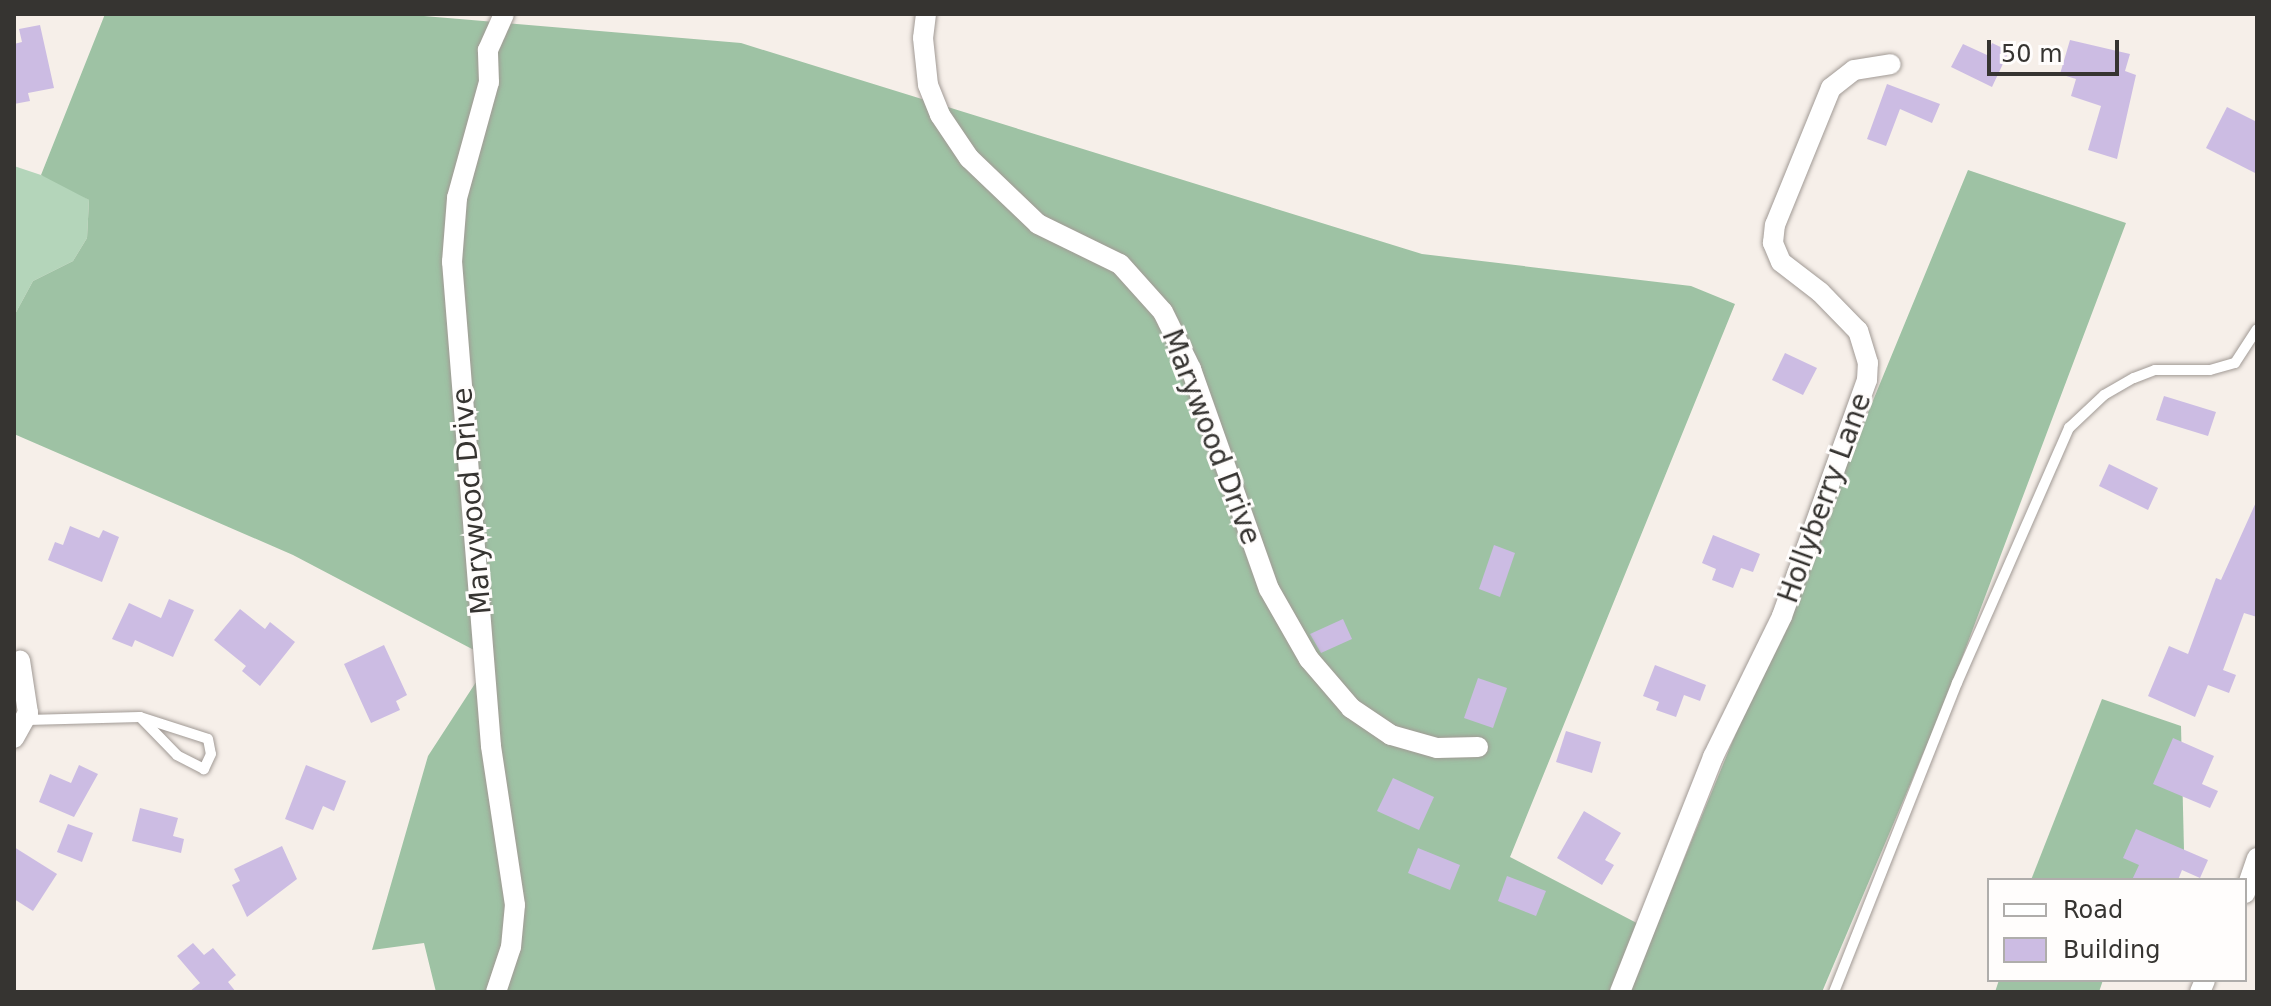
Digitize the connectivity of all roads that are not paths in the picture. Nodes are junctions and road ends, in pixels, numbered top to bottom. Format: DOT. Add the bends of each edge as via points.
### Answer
graph roads {
  1 [pos="504,14"];
  2 [pos="926,14"];
  3 [pos="1891,64"];
  4 [pos="2257,329"];
  5 [pos="20,661"];
  6 [pos="140,717"];
  7 [pos="27,720"];
  8 [pos="14,738"];
  9 [pos="1478,747"];
  10 [pos="2257,858"];
  11 [pos="2247,887"];
  12 [pos="496,992"];
  13 [pos="1620,992"];
  14 [pos="1834,992"];
  1 -- 12 [label="street, Marywood Drive" via="488,50 489,82 457,198 452,251 491,746 515,905 511,947"];
  2 -- 9 [label="street, Marywood Drive" via="928,85 969,158 1038,224 1120,264 1143,287 1179,340 1269,589 1309,659 1351,708 1391,735 1437,748"];
  3 -- 13 [label="street, Hollyberry Lane" via="1854,70 1831,88 1775,225 1773,243 1781,262 1858,331 1868,363 1867,380 1782,616 1713,757"];
  4 -- 14 [label="lane" via="2235,363 2210,370 2155,370 2134,378 2104,395 2069,428 1969,654"];
  5 -- 7 [label="street"];
  6 -- 6 [label="lane" via="208,739 211,754 204,769 177,755"];
  6 -- 7 [label="lane"];
  7 -- 8 [label="street"];
  10 -- 11 [label="street"];
}
